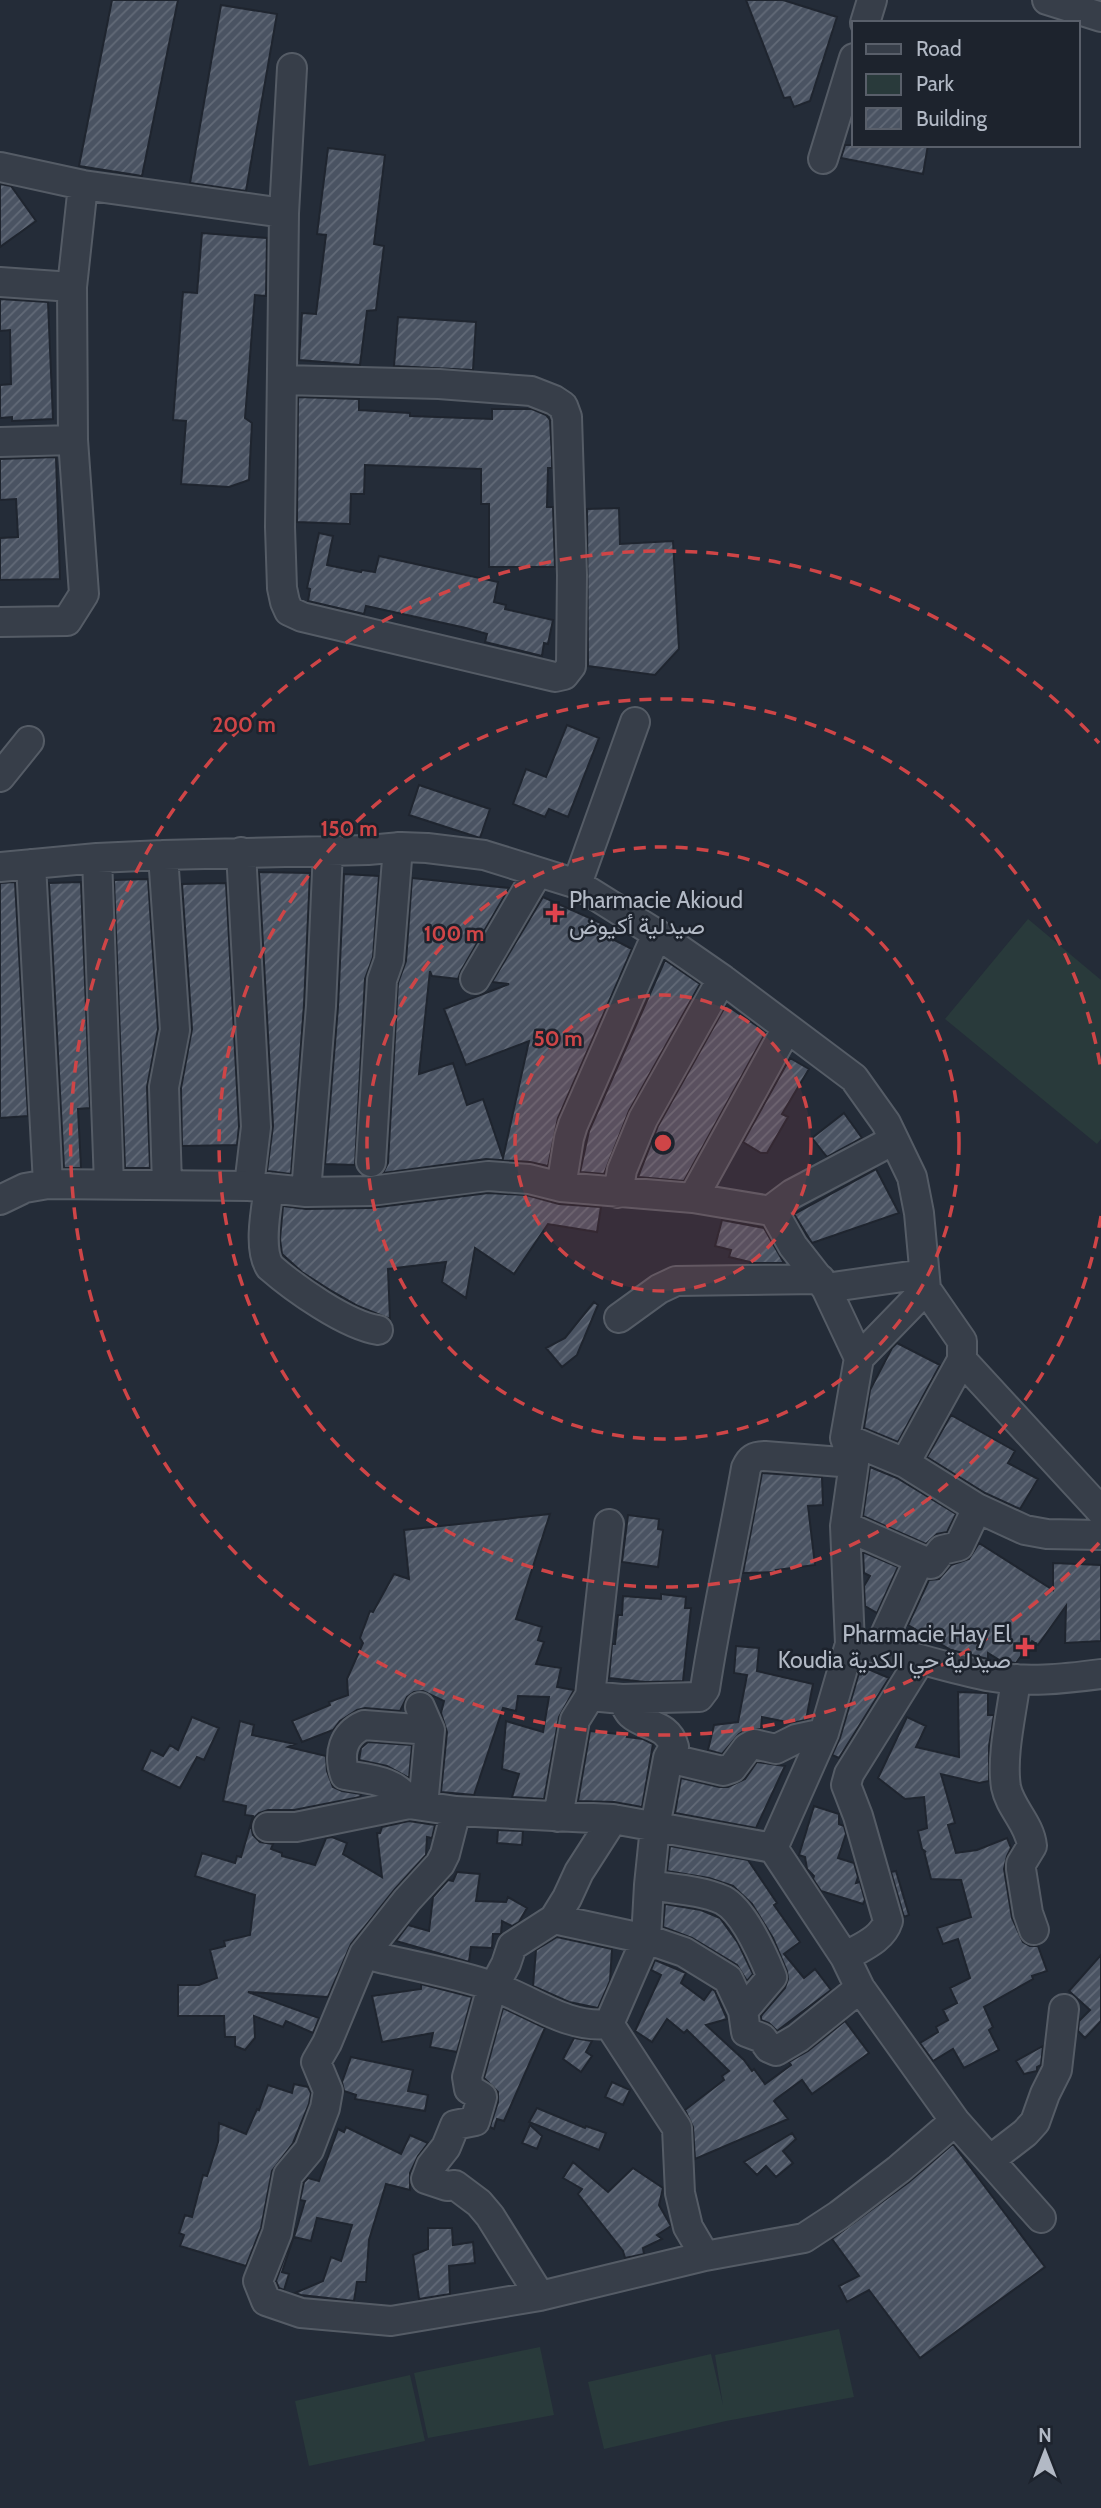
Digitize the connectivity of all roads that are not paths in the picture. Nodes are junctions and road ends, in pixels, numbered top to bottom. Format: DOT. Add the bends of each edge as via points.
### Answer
graph roads {
  1 [pos="872,0"];
  2 [pos="1047,0"];
  3 [pos="1101,17"];
  4 [pos="866,21"];
  5 [pos="852,65"];
  6 [pos="292,68"];
  7 [pos="823,159"];
  8 [pos="0,167"];
  9 [pos="83,185"];
  10 [pos="284,213"];
  11 [pos="0,282"];
  12 [pos="72,287"];
  13 [pos="283,380"];
  14 [pos="72,440"];
  15 [pos="0,442"];
  16 [pos="0,622"];
  17 [pos="635,722"];
  18 [pos="29,741"];
  19 [pos="0,777"];
  20 [pos="398,847"];
  21 [pos="328,850"];
  22 [pos="242,852"];
  23 [pos="163,855"];
  24 [pos="97,858"];
  25 [pos="31,864"];
  26 [pos="0,867"];
  27 [pos="538,872"];
  28 [pos="577,884"];
  29 [pos="657,934"];
  30 [pos="475,979"];
  31 [pos="722,979"];
  32 [pos="787,1028"];
  33 [pos="894,1140"];
  34 [pos="371,1162"];
  35 [pos="48,1184"];
  36 [pos="109,1184"];
  37 [pos="167,1185"];
  38 [pos="259,1187"];
  39 [pos="561,1187"];
  40 [pos="306,1192"];
  41 [pos="618,1193"];
  42 [pos="693,1198"];
  43 [pos="0,1200"];
  44 [pos="772,1209"];
  45 [pos="925,1282"];
  46 [pos="823,1283"];
  47 [pos="619,1318"];
  48 [pos="378,1329"];
  49 [pos="859,1358"];
  50 [pos="962,1360"];
  51 [pos="850,1451"];
  52 [pos="905,1463"];
  53 [pos="977,1508"];
  54 [pos="1101,1511"];
  55 [pos="610,1524"];
  56 [pos="845,1526"];
  57 [pos="1101,1535"];
  58 [pos="919,1561"];
  59 [pos="850,1644"];
  60 [pos="879,1648"];
  61 [pos="920,1660"];
  62 [pos="1101,1674"];
  63 [pos="1016,1679"];
  64 [pos="590,1696"];
  65 [pos="622,1699"];
  66 [pos="824,1734"];
  67 [pos="668,1758"];
  68 [pos="416,1805"];
  69 [pos="456,1811"];
  70 [pos="558,1817"];
  71 [pos="613,1819"];
  72 [pos="268,1827"];
  73 [pos="655,1827"];
  74 [pos="773,1848"];
  75 [pos="649,1885"];
  76 [pos="554,1919"];
  77 [pos="1034,1930"];
  78 [pos="646,1939"];
  79 [pos="365,1954"];
  80 [pos="845,1957"];
  81 [pos="493,1986"];
  82 [pos="860,1989"];
  83 [pos="1064,2010"];
  84 [pos="743,2011"];
  85 [pos="610,2024"];
  86 [pos="955,2121"];
  87 [pos="990,2160"];
  88 [pos="1041,2218"];
  89 [pos="705,2256"];
  90 [pos="540,2296"];
  1 -- 4 [label="street"];
  2 -- 3 [label="street"];
  5 -- 7 [label="street"];
  6 -- 10 [label="street"];
  8 -- 9 [label="street"];
  9 -- 10 [label="street"];
  9 -- 12 [label="street"];
  10 -- 13 [label="street"];
  11 -- 12 [label="street"];
  12 -- 14 [label="street"];
  13 -- 13 [label="street" via="531,391 563,406 572,575 571,666 564,675 555,677 289,611 282,588 280,527"];
  14 -- 15 [label="street"];
  14 -- 16 [label="street" via="84,594 67,621"];
  17 -- 28 [label="street"];
  18 -- 19 [label="street"];
  20 -- 21 [label="street"];
  20 -- 27 [label="street" via="484,855"];
  20 -- 34 [label="street" via="389,960 382,980"];
  21 -- 22 [label="street"];
  21 -- 40 [label="street"];
  22 -- 23 [label="street"];
  22 -- 38 [label="street"];
  23 -- 24 [label="street"];
  23 -- 37 [label="street" via="175,1030 164,1087"];
  24 -- 25 [label="street"];
  24 -- 36 [label="street"];
  25 -- 26 [label="street"];
  25 -- 35 [label="street"];
  27 -- 28 [label="street"];
  27 -- 30 [label="street"];
  28 -- 29 [label="street"];
  29 -- 31 [label="street"];
  29 -- 39 [label="street" via="573,1125"];
  31 -- 32 [label="street"];
  31 -- 41 [label="street" via="634,1137"];
  32 -- 33 [label="street" via="854,1078"];
  32 -- 42 [label="street"];
  33 -- 44 [label="street" via="802,1188"];
  33 -- 45 [label="street" via="912,1177"];
  35 -- 36 [label="street"];
  35 -- 43 [label="street"];
  36 -- 37 [label="street"];
  37 -- 38 [label="street"];
  38 -- 40 [label="street"];
  38 -- 48 [label="street" via="264,1249 270,1266 347,1320"];
  39 -- 40 [label="street" via="488,1176 372,1191"];
  39 -- 41 [label="street"];
  41 -- 42 [label="street"];
  42 -- 44 [label="street"];
  44 -- 46 [label="street" via="793,1246"];
  45 -- 46 [label="street"];
  45 -- 49 [label="street"];
  45 -- 50 [label="street" via="962,1341"];
  46 -- 47 [label="street" via="676,1281"];
  46 -- 49 [label="street"];
  49 -- 51 [label="street"];
  50 -- 52 [label="street"];
  50 -- 54 [label="street"];
  51 -- 52 [label="street"];
  51 -- 56 [label="street"];
  51 -- 65 [label="street" via="765,1455 750,1461 703,1693 699,1697"];
  52 -- 53 [label="street"];
  53 -- 57 [label="street" via="1025,1530"];
  53 -- 58 [label="street" via="959,1546 942,1550 931,1564"];
  55 -- 64 [label="street"];
  56 -- 58 [label="street"];
  56 -- 59 [label="street"];
  58 -- 60 [label="street"];
  59 -- 60 [label="street"];
  59 -- 66 [label="street"];
  60 -- 61 [label="street"];
  61 -- 63 [label="street"];
  61 -- 80 [label="street" via="846,1785 888,1921 880,1936"];
  62 -- 63 [label="street" via="1048,1681"];
  63 -- 77 [label="street" via="1006,1789 1031,1836 1032,1846 1021,1869"];
  64 -- 65 [label="street"];
  64 -- 70 [label="street" via="575,1720"];
  65 -- 67 [label="street" via="630,1713 672,1739 674,1747"];
  66 -- 67 [label="street" via="796,1739 776,1749 754,1744 732,1768 723,1771"];
  66 -- 74 [label="street"];
  67 -- 73 [label="street"];
  68 -- 68 [label="street" via="425,1718 354,1729 343,1745 345,1775 379,1781"];
  68 -- 69 [label="street"];
  68 -- 72 [label="street" via="307,1825"];
  69 -- 70 [label="street"];
  69 -- 79 [label="street" via="440,1864"];
  70 -- 71 [label="street"];
  71 -- 73 [label="street"];
  71 -- 76 [label="street"];
  73 -- 74 [label="street"];
  73 -- 75 [label="street"];
  74 -- 80 [label="street"];
  75 -- 78 [label="street"];
  75 -- 84 [label="street" via="714,1897 736,1912 772,1977"];
  76 -- 78 [label="street"];
  76 -- 81 [label="street" via="512,1946"];
  78 -- 84 [label="street" via="684,1952 722,1974"];
  78 -- 85 [label="street"];
  79 -- 81 [label="street"];
  79 -- 90 [label="street" via="316,2062 328,2091 326,2108 309,2150 288,2175 277,2233 258,2281 266,2301 301,2313 391,2320"];
  80 -- 82 [label="street"];
  81 -- 85 [label="street" via="554,2014 591,2026"];
  81 -- 90 [label="street" via="467,2077 469,2089 482,2097 475,2121 455,2125 426,2179 454,2185 479,2203"];
  82 -- 84 [label="street" via="776,2051 746,2032"];
  82 -- 86 [label="street"];
  83 -- 87 [label="street" via="1057,2070 1035,2122"];
  85 -- 89 [label="street" via="677,2128 680,2193 688,2227"];
  86 -- 87 [label="street"];
  86 -- 89 [label="street" via="899,2169 804,2238"];
  87 -- 88 [label="street"];
  89 -- 90 [label="street"];
}
